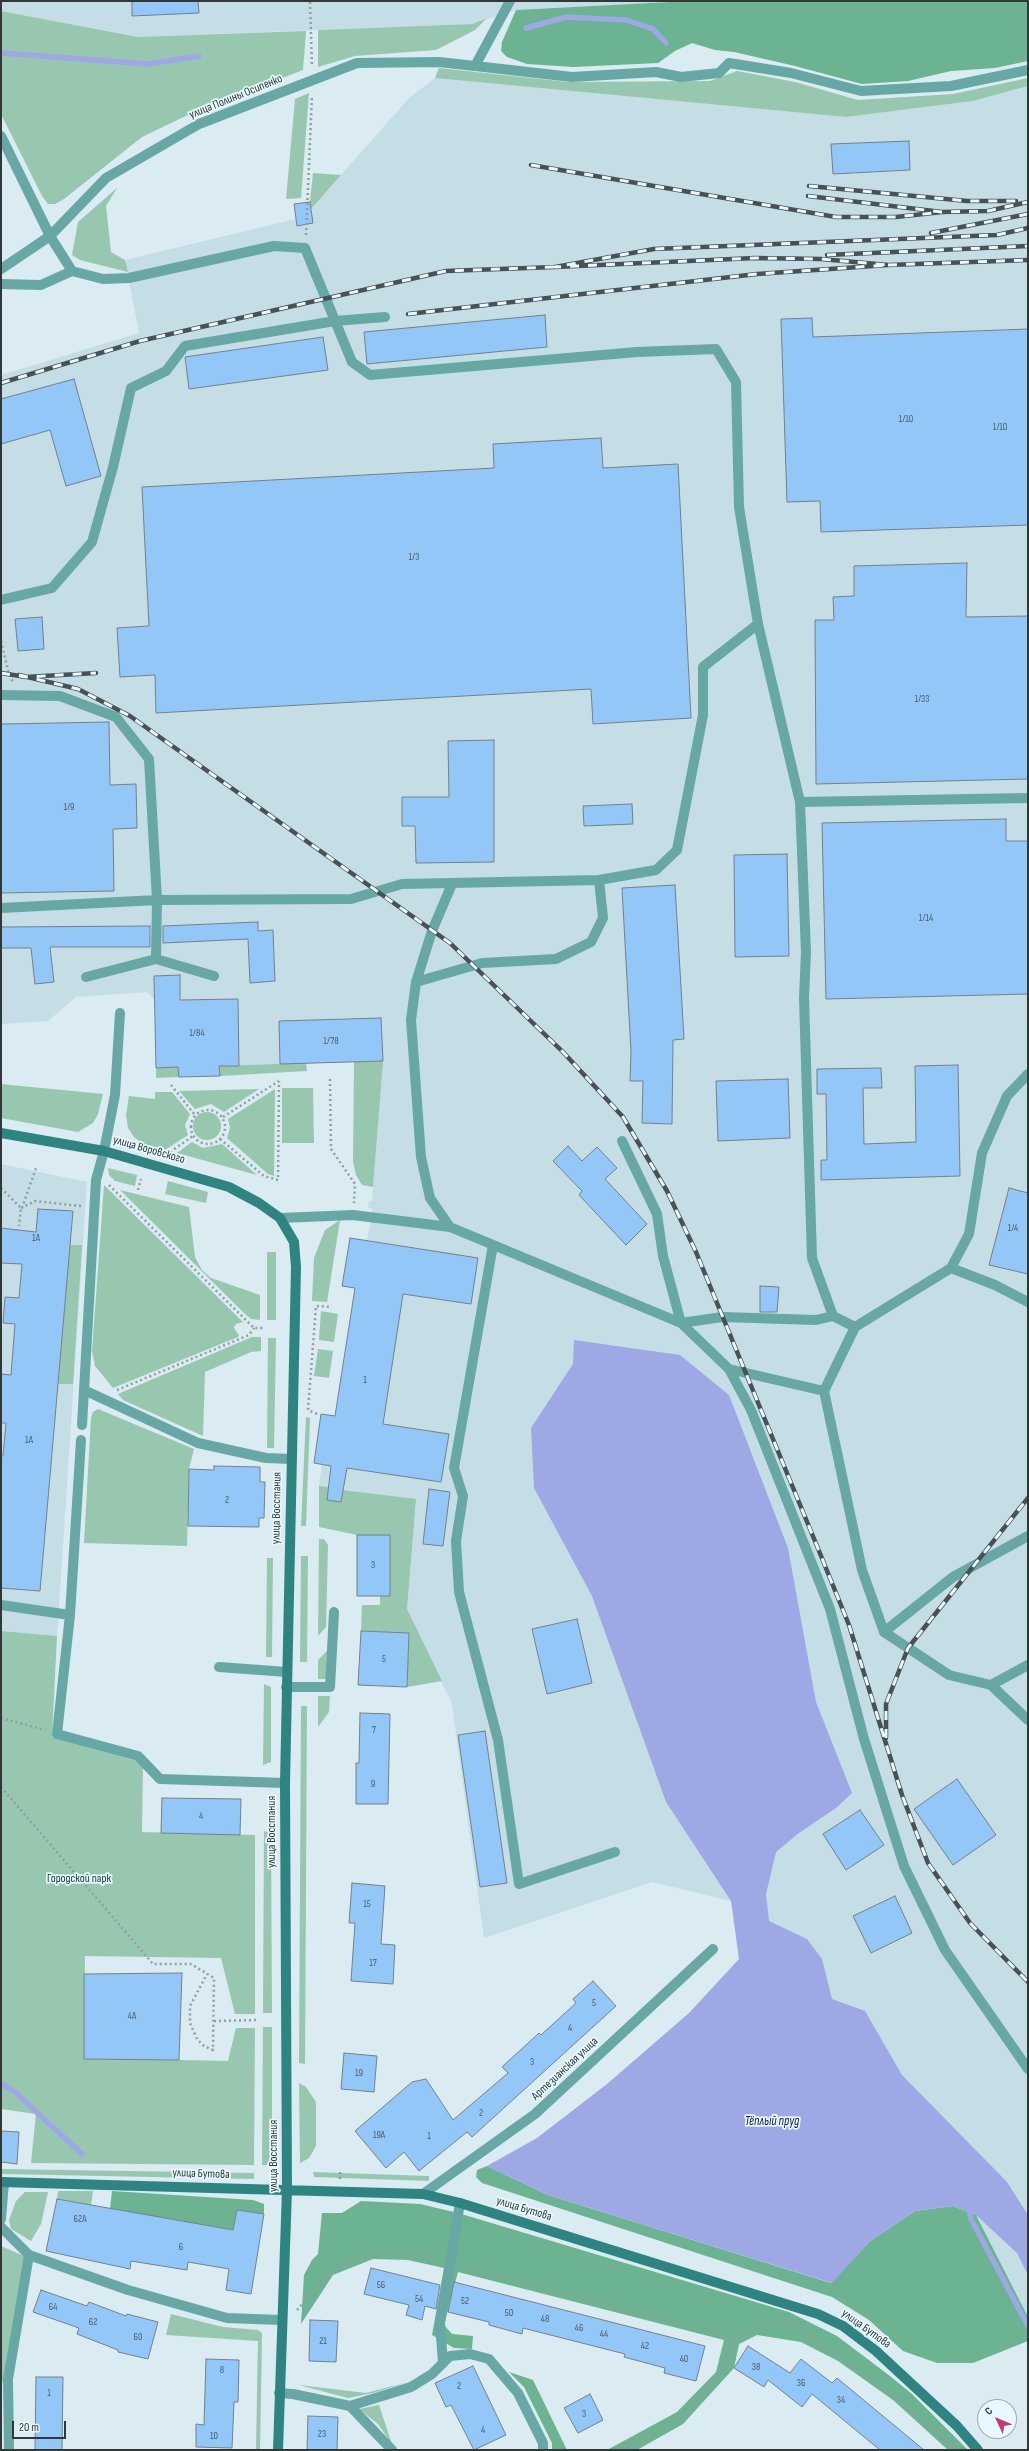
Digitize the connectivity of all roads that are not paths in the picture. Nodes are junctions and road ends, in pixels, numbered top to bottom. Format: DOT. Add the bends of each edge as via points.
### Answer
graph roads {
  1 [pos="510,1"];
  2 [pos="475,66"];
  3 [pos="1028,70"];
  4 [pos="1,136"];
  5 [pos="50,236"];
  6 [pos="1,269"];
  7 [pos="72,271"];
  8 [pos="1,284"];
  9 [pos="385,317"];
  10 [pos="335,321"];
  11 [pos="1,600"];
  12 [pos="758,624"];
  13 [pos="1,695"];
  14 [pos="1028,798"];
  15 [pos="800,802"];
  16 [pos="599,880"];
  17 [pos="452,884"];
  18 [pos="157,900"];
  19 [pos="1,908"];
  20 [pos="156,959"];
  21 [pos="214,976"];
  22 [pos="86,977"];
  23 [pos="416,982"];
  24 [pos="120,1013"];
  25 [pos="1028,1074"];
  26 [pos="1,1133"];
  27 [pos="622,1141"];
  28 [pos="104,1151"];
  29 [pos="280,1218"];
  30 [pos="450,1227"];
  31 [pos="493,1245"];
  32 [pos="951,1268"];
  33 [pos="1028,1302"];
  34 [pos="833,1316"];
  35 [pos="681,1323"];
  36 [pos="855,1327"];
  37 [pos="729,1369"];
  38 [pos="84,1390"];
  39 [pos="824,1391"];
  40 [pos="82,1425"];
  41 [pos="81,1440"];
  42 [pos="291,1459"];
  43 [pos="1028,1536"];
  44 [pos="1,1605"];
  45 [pos="334,1612"];
  46 [pos="70,1615"];
  47 [pos="884,1632"];
  48 [pos="1028,1665"];
  49 [pos="219,1667"];
  50 [pos="287,1672"];
  51 [pos="991,1685"];
  52 [pos="286,1687"];
  53 [pos="1028,1720"];
  54 [pos="285,1783"];
  55 [pos="615,1852"];
  56 [pos="713,1949"];
  57 [pos="1028,2069"];
  58 [pos="3,2182"];
  59 [pos="287,2190"];
  60 [pos="423,2194"];
  61 [pos="460,2204"];
  62 [pos="1,2219"];
  63 [pos="1,2227"];
  64 [pos="29,2255"];
  65 [pos="281,2320"];
  66 [pos="443,2363"];
  67 [pos="278,2393"];
  68 [pos="350,2406"];
  69 [pos="9,2450"];
  70 [pos="278,2450"];
  71 [pos="392,2450"];
  72 [pos="543,2450"];
  73 [pos="978,2450"];
  1 -- 2 [label="street"];
  2 -- 3 [label="street, улица Полины Осипенко" via="572,76 656,72 681,76 719,73 729,63 791,73 861,91 951,86"];
  2 -- 5 [label="street, улица Полины Осипенко" via="439,62 357,63 199,124 106,178"];
  4 -- 5 [label="street"];
  5 -- 6 [label="street, улица Полины Осипенко"];
  5 -- 7 [label="street"];
  7 -- 8 [label="street" via="41,285"];
  7 -- 10 [label="street" via="103,279 129,278 274,246 305,248"];
  9 -- 10 [label="street"];
  10 -- 11 [label="street" via="185,346 166,371 131,388 92,542 52,588"];
  10 -- 12 [label="street" via="352,362 370,375 637,352 716,348 736,382 739,507"];
  12 -- 15 [label="street"];
  12 -- 16 [label="street" via="703,667 703,715 677,850 656,870"];
  13 -- 18 [label="street" via="60,696 116,717 149,759"];
  14 -- 15 [label="street"];
  15 -- 34 [label="street" via="806,952 804,998 812,1258"];
  16 -- 17 [label="street"];
  16 -- 23 [label="street" via="603,918 591,942 556,959 482,963"];
  17 -- 18 [label="street" via="402,884 351,899"];
  17 -- 23 [label="street" via="432,931"];
  18 -- 19 [label="street"];
  18 -- 20 [label="street"];
  20 -- 21 [label="street"];
  20 -- 22 [label="street"];
  23 -- 30 [label="street" via="411,1020 421,1157 430,1198"];
  24 -- 28 [label="street" via="115,1095"];
  25 -- 32 [label="street" via="1007,1096 982,1153 969,1234"];
  26 -- 28 [label="street, улица Воровского"];
  27 -- 35 [label="street" via="657,1214 663,1256"];
  28 -- 29 [label="street, улица Воровского" via="229,1187"];
  28 -- 38 [label="street" via="96,1180"];
  29 -- 30 [label="street" via="353,1215"];
  29 -- 42 [label="street, улица Восстания" via="294,1242 296,1267"];
  30 -- 31 [label="street"];
  31 -- 35 [label="street"];
  31 -- 55 [label="street" via="454,1468 463,1496 456,1541 459,1592 498,1740 519,1884"];
  32 -- 33 [label="street" via="995,1285"];
  32 -- 36 [label="street"];
  34 -- 35 [label="street" via="816,1320 722,1317"];
  34 -- 36 [label="street"];
  35 -- 37 [label="street"];
  36 -- 39 [label="street"];
  37 -- 39 [label="street"];
  37 -- 57 [label="street" via="751,1410 830,1609 864,1739 904,1866 945,1950"];
  38 -- 40 [label="street"];
  38 -- 42 [label="street" via="198,1443 266,1458"];
  39 -- 47 [label="street" via="862,1570"];
  41 -- 46 [label="street"];
  42 -- 50 [label="street, улица Восстания"];
  43 -- 47 [label="street" via="952,1577"];
  44 -- 46 [label="street"];
  45 -- 52 [label="street" via="330,1687"];
  46 -- 54 [label="street" via="57,1734 138,1756 160,1779"];
  47 -- 51 [label="street" via="949,1675"];
  48 -- 51 [label="street"];
  49 -- 50 [label="street"];
  50 -- 52 [label="street, улица Восстания"];
  51 -- 53 [label="street"];
  52 -- 54 [label="street, улица Восстания"];
  54 -- 59 [label="street, улица Восстания"];
  56 -- 60 [label="street, Артезианская улица" via="535,2114"];
  58 -- 59 [label="street, улица Бутова"];
  58 -- 62 [label="street"];
  59 -- 60 [label="street, улица Бутова"];
  59 -- 65 [label="street, улица Восстания"];
  60 -- 61 [label="street, улица Бутова"];
  61 -- 66 [label="street" via="440,2323"];
  61 -- 73 [label="street, улица Бутова" via="818,2314 844,2326 876,2351 957,2426"];
  63 -- 64 [label="street"];
  64 -- 65 [label="street" via="128,2290 227,2318"];
  64 -- 69 [label="street" via="8,2379"];
  65 -- 67 [label="street, улица Восстания"];
  66 -- 68 [label="street" via="432,2374 411,2387"];
  66 -- 72 [label="street" via="450,2356 470,2354 489,2359 518,2393 543,2443"];
  67 -- 68 [label="street"];
  67 -- 70 [label="street, улица Восстания"];
  68 -- 71 [label="street"];
}
